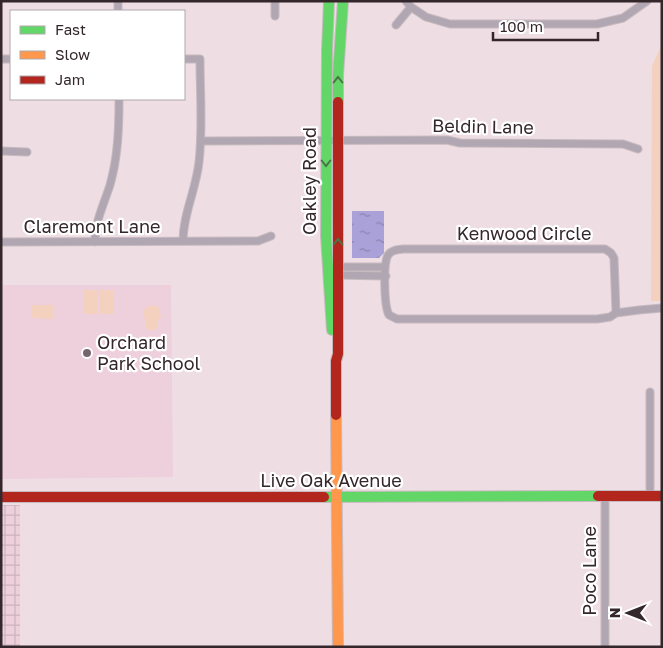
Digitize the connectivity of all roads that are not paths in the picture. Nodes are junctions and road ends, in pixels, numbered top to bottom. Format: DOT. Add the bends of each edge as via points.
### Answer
graph roads {
  1 [pos="274,1"];
  2 [pos="329,1"];
  3 [pos="343,1"];
  4 [pos="406,1"];
  5 [pos="647,1"];
  6 [pos="411,8"];
  7 [pos="274,16"];
  8 [pos="396,25"];
  9 [pos="185,59"];
  10 [pos="118,100"];
  11 [pos="200,141"];
  12 [pos="326,141"];
  13 [pos="338,141"];
  14 [pos="638,149"];
  15 [pos="1,152"];
  16 [pos="27,152"];
  17 [pos="271,236"];
  18 [pos="184,241"];
  19 [pos="1,242"];
  20 [pos="95,242"];
  21 [pos="364,266"];
  22 [pos="385,267"];
  23 [pos="333,271"];
  24 [pos="364,275"];
  25 [pos="386,276"];
  26 [pos="662,308"];
  27 [pos="616,313"];
  28 [pos="650,392"];
  29 [pos="1,496"];
  30 [pos="605,496"];
  31 [pos="650,496"];
  32 [pos="662,496"];
  33 [pos="337,497"];
  34 [pos="338,647"];
  35 [pos="605,647"];
  1 -- 7 [label="street"];
  2 -- 12 [label="street, Oakley Road"];
  13 -- 3 [label="street, Oakley Road, one-way"];
  4 -- 6 [label="street"];
  5 -- 6 [label="street" via="623,18 597,24 450,24 426,17"];
  6 -- 8 [label="street"];
  9 -- 11 [label="street" via="200,59"];
  10 -- 20 [label="street" via="116,157 96,227"];
  11 -- 12 [label="street, Beldin Lane"];
  11 -- 18 [label="street" via="199,164 186,217"];
  12 -- 13 [label="street, Beldin Lane"];
  12 -- 23 [label="street, Oakley Road, one-way"];
  13 -- 14 [label="street, Beldin Lane" via="623,144"];
  23 -- 13 [label="street, Oakley Road, one-way"];
  15 -- 16 [label="street"];
  17 -- 18 [label="street, Claremont Lane" via="258,241"];
  18 -- 20 [label="street, Claremont Lane"];
  19 -- 20 [label="street, Claremont Lane"];
  21 -- 22 [label="street"];
  21 -- 23 [label="street"];
  21 -- 24 [label="street"];
  22 -- 25 [label="street"];
  22 -- 27 [label="street, Kenwood Circle" via="386,259 394,250 605,249 614,258"];
  23 -- 24 [label="street"];
  23 -- 33 [label="street, Oakley Road"];
  24 -- 25 [label="street"];
  25 -- 27 [label="street" via="387,311 397,319 597,319"];
  26 -- 27 [label="street"];
  28 -- 31 [label="street"];
  29 -- 33 [label="street, Live Oak Avenue"];
  30 -- 31 [label="street, Live Oak Avenue"];
  30 -- 33 [label="street, Live Oak Avenue"];
  30 -- 35 [label="street, Poco Lane"];
  31 -- 32 [label="street, Live Oak Avenue"];
  33 -- 34 [label="street, Oakley Road"];
}
